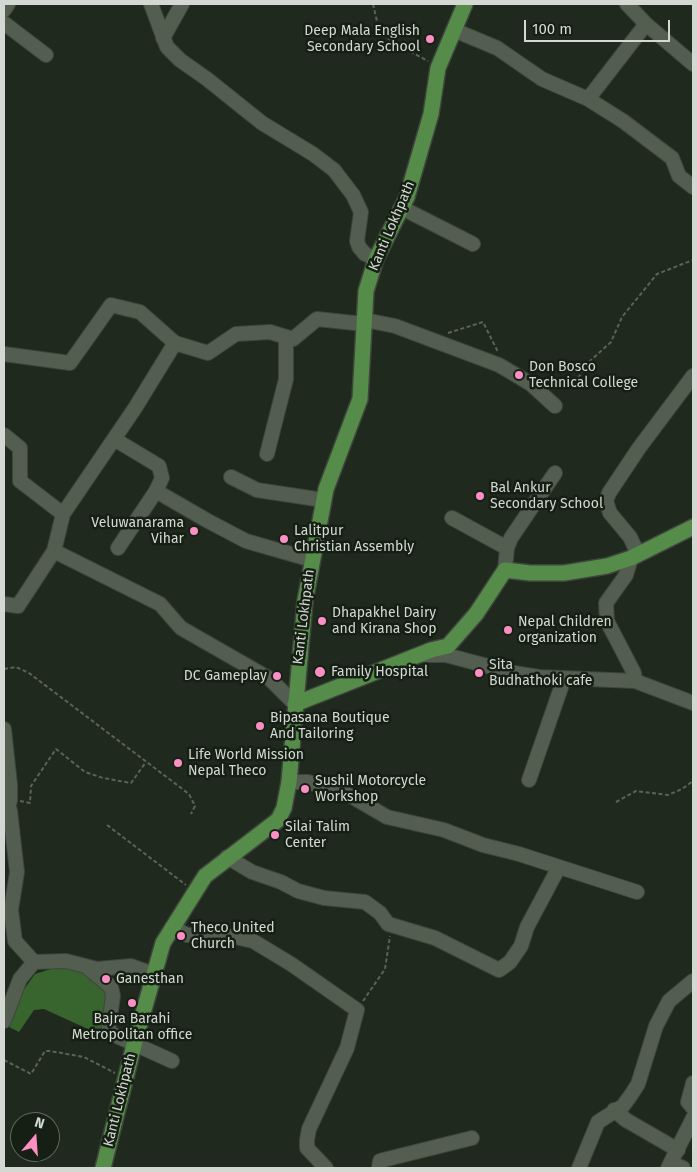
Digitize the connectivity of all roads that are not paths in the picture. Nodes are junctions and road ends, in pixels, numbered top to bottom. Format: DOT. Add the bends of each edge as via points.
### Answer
graph roads {
  1 [pos="8,4"];
  2 [pos="151,4"];
  3 [pos="182,4"];
  4 [pos="465,4"];
  5 [pos="628,4"];
  6 [pos="4,10"];
  7 [pos="4,23"];
  8 [pos="646,24"];
  9 [pos="454,30"];
  10 [pos="163,38"];
  11 [pos="46,55"];
  12 [pos="693,64"];
  13 [pos="588,100"];
  14 [pos="693,187"];
  15 [pos="402,208"];
  16 [pos="473,244"];
  17 [pos="376,259"];
  18 [pos="364,322"];
  19 [pos="286,337"];
  20 [pos="175,343"];
  21 [pos="4,354"];
  22 [pos="693,376"];
  23 [pos="555,406"];
  24 [pos="4,435"];
  25 [pos="114,439"];
  26 [pos="267,454"];
  27 [pos="555,473"];
  28 [pos="231,478"];
  29 [pos="156,490"];
  30 [pos="323,500"];
  31 [pos="63,514"];
  32 [pos="452,518"];
  33 [pos="693,527"];
  34 [pos="118,548"];
  35 [pos="507,548"];
  36 [pos="54,551"];
  37 [pos="635,556"];
  38 [pos="312,560"];
  39 [pos="506,570"];
  40 [pos="4,604"];
  41 [pos="422,654"];
  42 [pos="564,679"];
  43 [pos="635,681"];
  44 [pos="693,703"];
  45 [pos="296,704"];
  46 [pos="4,729"];
  47 [pos="529,780"];
  48 [pos="289,782"];
  49 [pos="4,790"];
  50 [pos="10,811"];
  51 [pos="227,857"];
  52 [pos="559,867"];
  53 [pos="637,892"];
  54 [pos="8,909"];
  55 [pos="172,927"];
  56 [pos="34,962"];
  57 [pos="87,966"];
  58 [pos="154,974"];
  59 [pos="693,981"];
  60 [pos="4,1021"];
  61 [pos="134,1045"];
  62 [pos="172,1061"];
  63 [pos="693,1084"];
  64 [pos="693,1108"];
  65 [pos="614,1110"];
  66 [pos="693,1118"];
  67 [pos="472,1138"];
  68 [pos="678,1150"];
  69 [pos="674,1166"];
  70 [pos="103,1168"];
  71 [pos="326,1168"];
  72 [pos="380,1168"];
  73 [pos="578,1168"];
  1 -- 6 [label="street"];
  2 -- 10 [label="street"];
  3 -- 10 [label="street"];
  4 -- 9 [label="main road, Kanti Lokhpath"];
  5 -- 8 [label="street"];
  7 -- 11 [label="street"];
  8 -- 12 [label="street"];
  8 -- 13 [label="street"];
  9 -- 13 [label="street" via="497,48 542,78"];
  9 -- 15 [label="main road, Kanti Lokhpath" via="438,68 431,114 417,169"];
  10 -- 17 [label="street" via="180,60 262,123 334,170 361,212 359,247"];
  13 -- 14 [label="street" via="623,121 672,158 679,176"];
  15 -- 16 [label="street"];
  15 -- 17 [label="main road, Kanti Lokhpath"];
  17 -- 18 [label="main road, Kanti Lokhpath" via="366,291"];
  18 -- 19 [label="street" via="317,319 293,338"];
  18 -- 23 [label="street" via="395,326 431,338 507,370 532,384"];
  18 -- 30 [label="main road, Kanti Lokhpath" via="360,399"];
  19 -- 20 [label="street" via="270,332 236,334 208,353"];
  19 -- 26 [label="street" via="286,379"];
  20 -- 21 [label="street" via="140,312 111,305 70,363"];
  20 -- 25 [label="street"];
  22 -- 37 [label="street" via="639,448 606,501 610,513 630,537"];
  24 -- 31 [label="street" via="20,448 20,480"];
  25 -- 29 [label="street" via="158,466 162,478"];
  25 -- 31 [label="street"];
  27 -- 35 [label="street"];
  28 -- 30 [label="street" via="256,490"];
  29 -- 34 [label="street"];
  29 -- 38 [label="street" via="246,541"];
  30 -- 38 [label="main road, Kanti Lokhpath"];
  31 -- 36 [label="street"];
  32 -- 35 [label="street"];
  33 -- 37 [label="main road"];
  35 -- 39 [label="street"];
  36 -- 40 [label="street" via="18,606"];
  36 -- 45 [label="street" via="160,604 181,628 270,679"];
  37 -- 39 [label="main road" via="607,566 564,572"];
  37 -- 43 [label="street" via="609,597 605,612 606,621 634,673"];
  38 -- 45 [label="main road, Kanti Lokhpath"];
  39 -- 41 [label="main road" via="476,614 448,646"];
  41 -- 42 [label="street" via="446,655 514,673"];
  41 -- 45 [label="main road"];
  42 -- 43 [label="street"];
  42 -- 47 [label="street"];
  43 -- 44 [label="street"];
  45 -- 48 [label="main road, Kanti Lokhpath"];
  46 -- 50 [label="street"];
  48 -- 51 [label="main road, Kanti Lokhpath" via="278,820"];
  48 -- 52 [label="street" via="308,782 324,787 350,796 387,818 444,830"];
  49 -- 50 [label="street"];
  50 -- 54 [label="street" via="17,872"];
  51 -- 52 [label="street" via="252,872 308,894 365,902 388,924 436,938 499,970 510,962 521,946"];
  51 -- 55 [label="main road, Kanti Lokhpath" via="205,876"];
  52 -- 53 [label="street"];
  54 -- 56 [label="street" via="15,941"];
  55 -- 58 [label="main road, Kanti Lokhpath"];
  55 -- 71 [label="street" via="187,934 226,935 253,941 357,1010 347,1048 306,1140 308,1148"];
  56 -- 57 [label="street" via="66,961"];
  56 -- 60 [label="street" via="20,979"];
  57 -- 58 [label="street" via="97,969 131,966"];
  57 -- 61 [label="street" via="111,987 113,996 108,1032"];
  58 -- 61 [label="main road, Kanti Lokhpath"];
  59 -- 65 [label="street" via="669,1001 656,1026 638,1084 623,1106"];
  61 -- 62 [label="street"];
  61 -- 70 [label="main road, Kanti Lokhpath"];
  63 -- 64 [label="street" via="688,1102"];
  65 -- 68 [label="street"];
  65 -- 73 [label="street" via="598,1122"];
  66 -- 68 [label="street"];
  67 -- 72 [label="street" via="383,1160"];
  68 -- 69 [label="street"];
}
